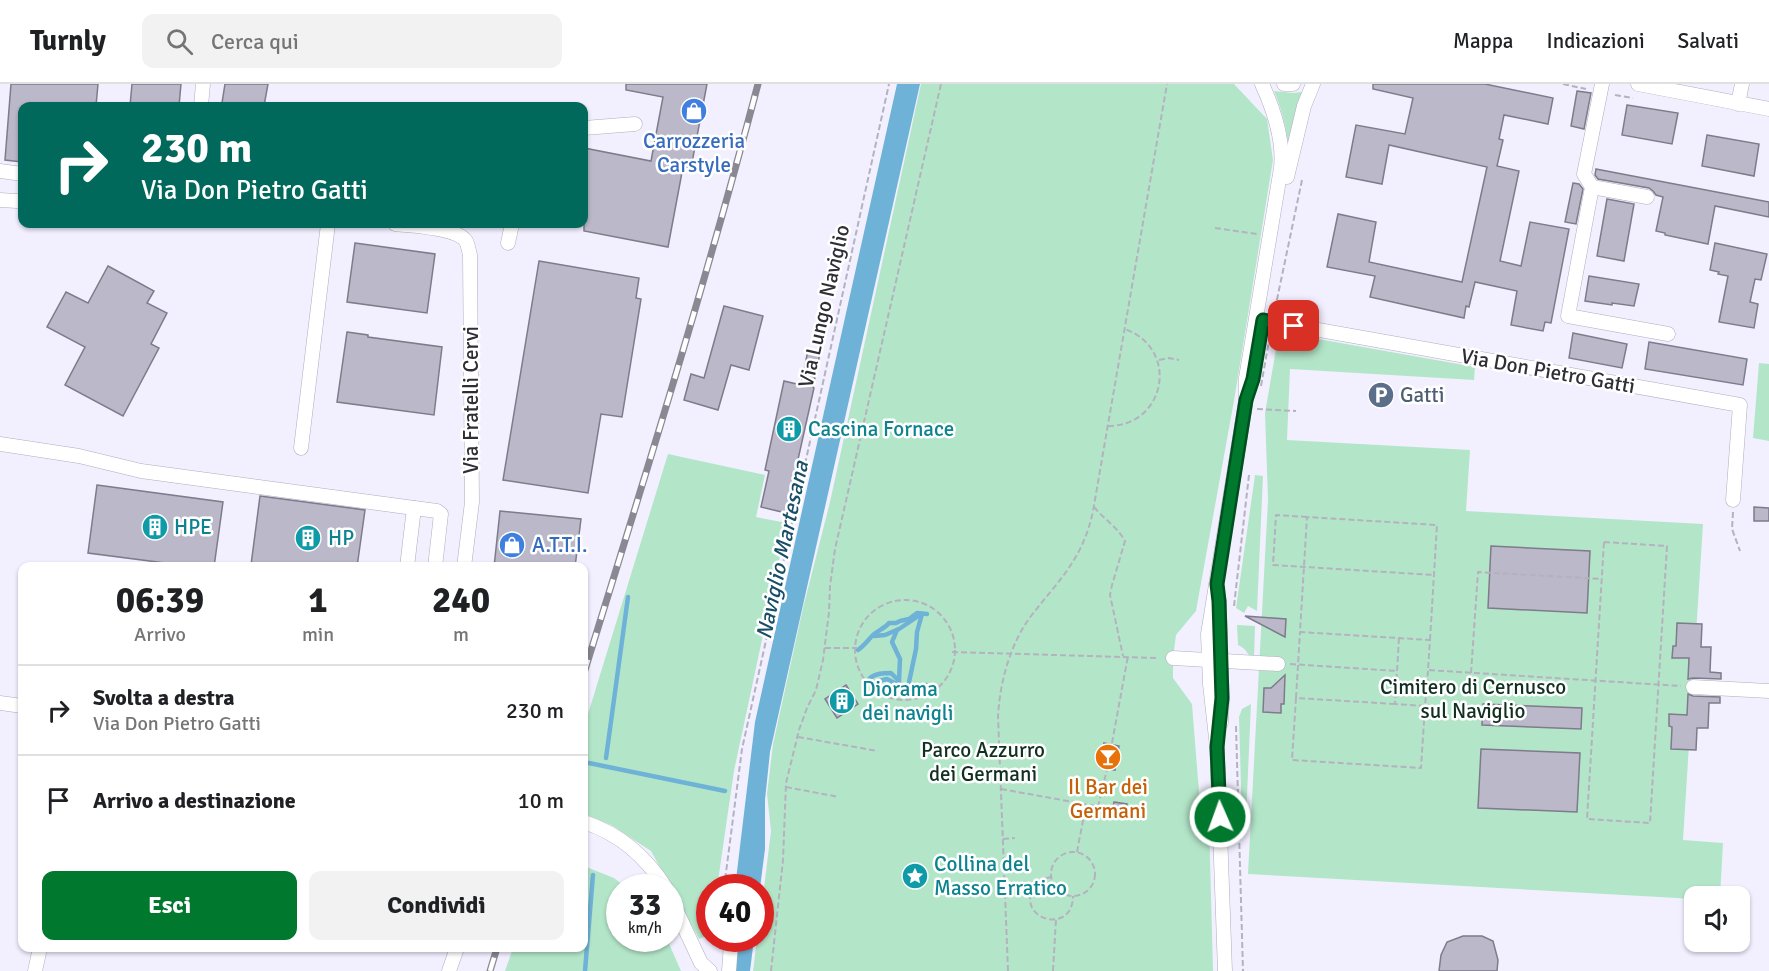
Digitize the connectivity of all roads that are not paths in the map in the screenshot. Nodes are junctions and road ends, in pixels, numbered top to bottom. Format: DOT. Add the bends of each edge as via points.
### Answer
graph roads {
  1 [pos="203,84"];
  2 [pos="1262,84"];
  3 [pos="1284,84"];
  4 [pos="1293,84"];
  5 [pos="1313,84"];
  6 [pos="1602,84"];
  7 [pos="1638,84"];
  8 [pos="1742,84"];
  9 [pos="201,102"];
  10 [pos="1738,104"];
  11 [pos="1769,109"];
  12 [pos="635,124"];
  13 [pos="588,128"];
  14 [pos="0,171"];
  15 [pos="18,173"];
  16 [pos="1592,187"];
  17 [pos="1647,197"];
  18 [pos="0,200"];
  19 [pos="17,201"];
  20 [pos="328,228"];
  21 [pos="431,228"];
  22 [pos="511,228"];
  23 [pos="508,243"];
  24 [pos="1268,321"];
  25 [pos="1668,334"];
  26 [pos="1246,400"];
  27 [pos="0,444"];
  28 [pos="300,448"];
  29 [pos="1733,500"];
  30 [pos="414,508"];
  31 [pos="407,562"];
  32 [pos="436,562"];
  33 [pos="466,562"];
  34 [pos="1173,658"];
  35 [pos="1215,660"];
  36 [pos="1278,664"];
  37 [pos="1693,687"];
  38 [pos="1769,691"];
  39 [pos="0,704"];
  40 [pos="18,706"];
  41 [pos="588,824"];
  42 [pos="657,874"];
  43 [pos="684,926"];
  44 [pos="39,952"];
  45 [pos="456,952"];
  46 [pos="731,952"];
  47 [pos="35,971"];
  48 [pos="449,971"];
  49 [pos="711,971"];
  50 [pos="729,971"];
  51 [pos="1225,971"];
  1 -- 9 [label="street"];
  2 -- 26 [label="street" via="1278,129 1282,160 1245,378"];
  3 -- 4 [label="street"];
  5 -- 24 [label="street" via="1286,183"];
  6 -- 16 [label="street" via="1584,174"];
  7 -- 10 [label="street"];
  8 -- 10 [label="street"];
  10 -- 11 [label="street"];
  12 -- 13 [label="street"];
  14 -- 15 [label="street"];
  16 -- 17 [label="street"];
  16 -- 25 [label="street" via="1568,316"];
  18 -- 19 [label="street"];
  20 -- 28 [label="street"];
  21 -- 33 [label="street, Via Fratelli Cervi" via="460,236 470,255 472,502"];
  22 -- 23 [label="street"];
  24 -- 26 [label="street"];
  24 -- 29 [label="street, Via Don Pietro Gatti" via="1740,405"];
  26 -- 35 [label="street" via="1208,634"];
  27 -- 30 [label="street" via="79,456 141,471"];
  30 -- 31 [label="street"];
  30 -- 32 [label="street" via="441,514"];
  34 -- 35 [label="street"];
  35 -- 36 [label="street"];
  35 -- 51 [label="street" via="1222,698 1217,747"];
  37 -- 38 [label="street"];
  39 -- 40 [label="street"];
  41 -- 42 [label="street" via="614,835"];
  43 -- 49 [label="street" via="702,963"];
  44 -- 47 [label="street"];
  45 -- 48 [label="street"];
  46 -- 50 [label="street"];
}
